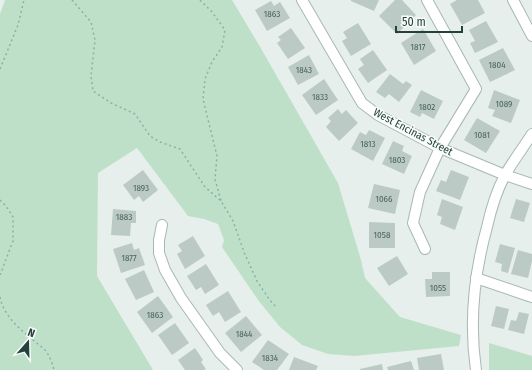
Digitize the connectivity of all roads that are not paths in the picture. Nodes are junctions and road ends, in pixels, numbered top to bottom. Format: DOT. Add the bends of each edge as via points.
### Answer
graph roads {
  1 [pos="302,0"];
  2 [pos="427,0"];
  3 [pos="513,0"];
  4 [pos="532,36"];
  5 [pos="532,134"];
  6 [pos="440,148"];
  7 [pos="505,175"];
  8 [pos="532,184"];
  9 [pos="162,225"];
  10 [pos="425,249"];
  11 [pos="476,278"];
  12 [pos="532,297"];
  13 [pos="237,370"];
  14 [pos="476,370"];
  1 -- 6 [label="street, West Encinas Street" via="362,103 378,115"];
  2 -- 6 [label="street" via="476,89"];
  3 -- 4 [label="street"];
  5 -- 7 [label="street"];
  6 -- 7 [label="street, West Encinas Street"];
  6 -- 10 [label="street" via="420,192 413,223"];
  7 -- 8 [label="street, West Encinas Street"];
  7 -- 11 [label="street" via="493,202"];
  9 -- 13 [label="street" via="159,253 165,270 181,298 220,353"];
  11 -- 12 [label="street"];
  11 -- 14 [label="street" via="472,315"];
}
